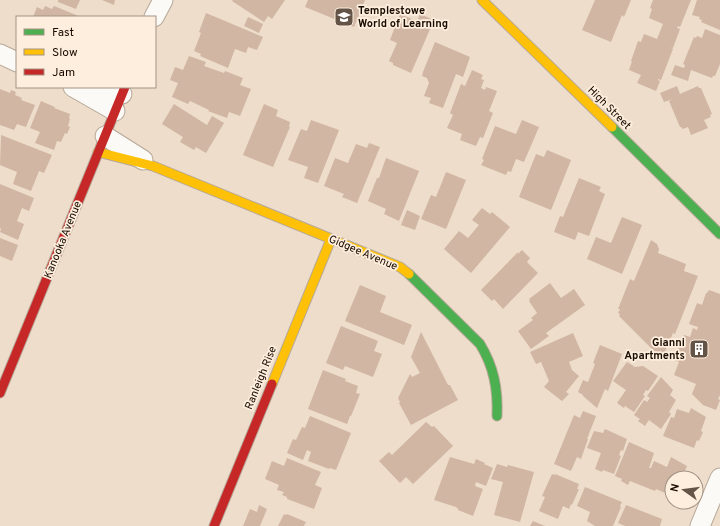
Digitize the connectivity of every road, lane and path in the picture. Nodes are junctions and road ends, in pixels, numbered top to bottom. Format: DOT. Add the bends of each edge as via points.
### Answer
graph roads {
  1 [pos="163,0"];
  2 [pos="482,0"];
  3 [pos="155,16"];
  4 [pos="0,54"];
  5 [pos="16,62"];
  6 [pos="77,88"];
  7 [pos="94,88"];
  8 [pos="121,98"];
  9 [pos="102,144"];
  10 [pos="152,166"];
  11 [pos="720,234"];
  12 [pos="331,239"];
  13 [pos="0,393"];
  14 [pos="497,416"];
  15 [pos="720,478"];
  16 [pos="214,526"];
  17 [pos="700,526"];
  1 -- 3 [label="street"];
  2 -- 11 [label="street, High Street"];
  4 -- 5 [label="street"];
  6 -- 8 [label="street"];
  7 -- 8 [label="street"];
  8 -- 9 [label="street, Kanooka Avenue"];
  9 -- 10 [label="street, Gidgee Avenue"];
  9 -- 13 [label="street, Kanooka Avenue"];
  10 -- 12 [label="street, Gidgee Avenue"];
  12 -- 14 [label="street, Gidgee Avenue" via="400,268 417,281 480,344 487,354 496,378"];
  12 -- 16 [label="street, Ranleigh Rise"];
  15 -- 17 [label="street"];
}
